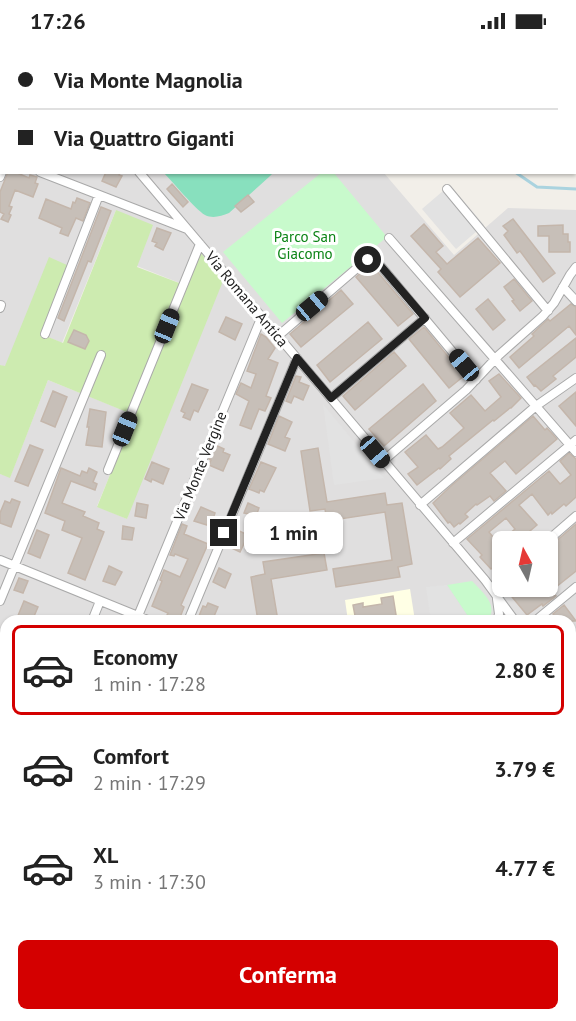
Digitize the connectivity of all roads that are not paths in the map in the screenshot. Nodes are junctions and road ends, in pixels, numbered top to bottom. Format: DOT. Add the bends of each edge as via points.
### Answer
graph roads {
  1 [pos="45,174"];
  2 [pos="141,174"];
  3 [pos="447,189"];
  4 [pos="99,195"];
  5 [pos="188,229"];
  6 [pos="389,238"];
  7 [pos="200,244"];
  8 [pos="576,267"];
  9 [pos="563,287"];
  10 [pos="576,301"];
  11 [pos="548,311"];
  12 [pos="262,316"];
  13 [pos="425,318"];
  14 [pos="45,334"];
  15 [pos="278,336"];
  16 [pos="101,355"];
  17 [pos="297,358"];
  18 [pos="495,359"];
  19 [pos="576,378"];
  20 [pos="476,380"];
  21 [pos="331,398"];
  22 [pos="536,406"];
  23 [pos="573,443"];
  24 [pos="576,452"];
  25 [pos="383,461"];
  26 [pos="108,470"];
  27 [pos="420,505"];
  28 [pos="576,516"];
  29 [pos="558,532"];
  30 [pos="453,543"];
  31 [pos="0,560"];
  32 [pos="14,565"];
  33 [pos="576,587"];
  34 [pos="492,589"];
  35 [pos="495,597"];
  36 [pos="498,597"];
  37 [pos="0,601"];
  38 [pos="100,601"];
  39 [pos="94,615"];
  40 [pos="135,615"];
  41 [pos="138,615"];
  42 [pos="190,615"];
  43 [pos="499,615"];
  44 [pos="511,615"];
  45 [pos="542,615"];
  1 -- 4 [label="street"];
  2 -- 5 [label="street, Via Romana Antica"];
  3 -- 11 [label="street"];
  4 -- 5 [label="street"];
  4 -- 14 [label="street"];
  5 -- 7 [label="street, Via Romana Antica"];
  6 -- 18 [label="street"];
  7 -- 12 [label="street, Via Romana Antica"];
  7 -- 26 [label="street"];
  8 -- 9 [label="street"];
  9 -- 10 [label="street"];
  9 -- 11 [label="street"];
  11 -- 18 [label="street"];
  12 -- 15 [label="street, Via Romana Antica"];
  12 -- 41 [label="street, Via Monte Vergine"];
  13 -- 15 [label="street" via="379,264 370,260"];
  13 -- 20 [label="street"];
  13 -- 21 [label="street"];
  15 -- 17 [label="street, Via Romana Antica"];
  16 -- 32 [label="street"];
  17 -- 21 [label="street, Via Romana Antica"];
  17 -- 42 [label="street"];
  18 -- 20 [label="street"];
  18 -- 22 [label="street"];
  19 -- 22 [label="street"];
  20 -- 25 [label="street"];
  21 -- 25 [label="street, Via Romana Antica"];
  22 -- 23 [label="street"];
  22 -- 27 [label="street"];
  23 -- 24 [label="street"];
  23 -- 30 [label="street"];
  25 -- 27 [label="street, Via Romana Antica"];
  27 -- 30 [label="street, Via Romana Antica"];
  28 -- 29 [label="street"];
  30 -- 34 [label="street, Via Romana Antica"];
  31 -- 32 [label="street"];
  32 -- 37 [label="street"];
  32 -- 38 [label="street"];
  33 -- 45 [label="street"];
  35 -- 43 [label="street"];
  36 -- 44 [label="street, Via Romana Antica"];
  38 -- 39 [label="street"];
  38 -- 40 [label="street"];
}
